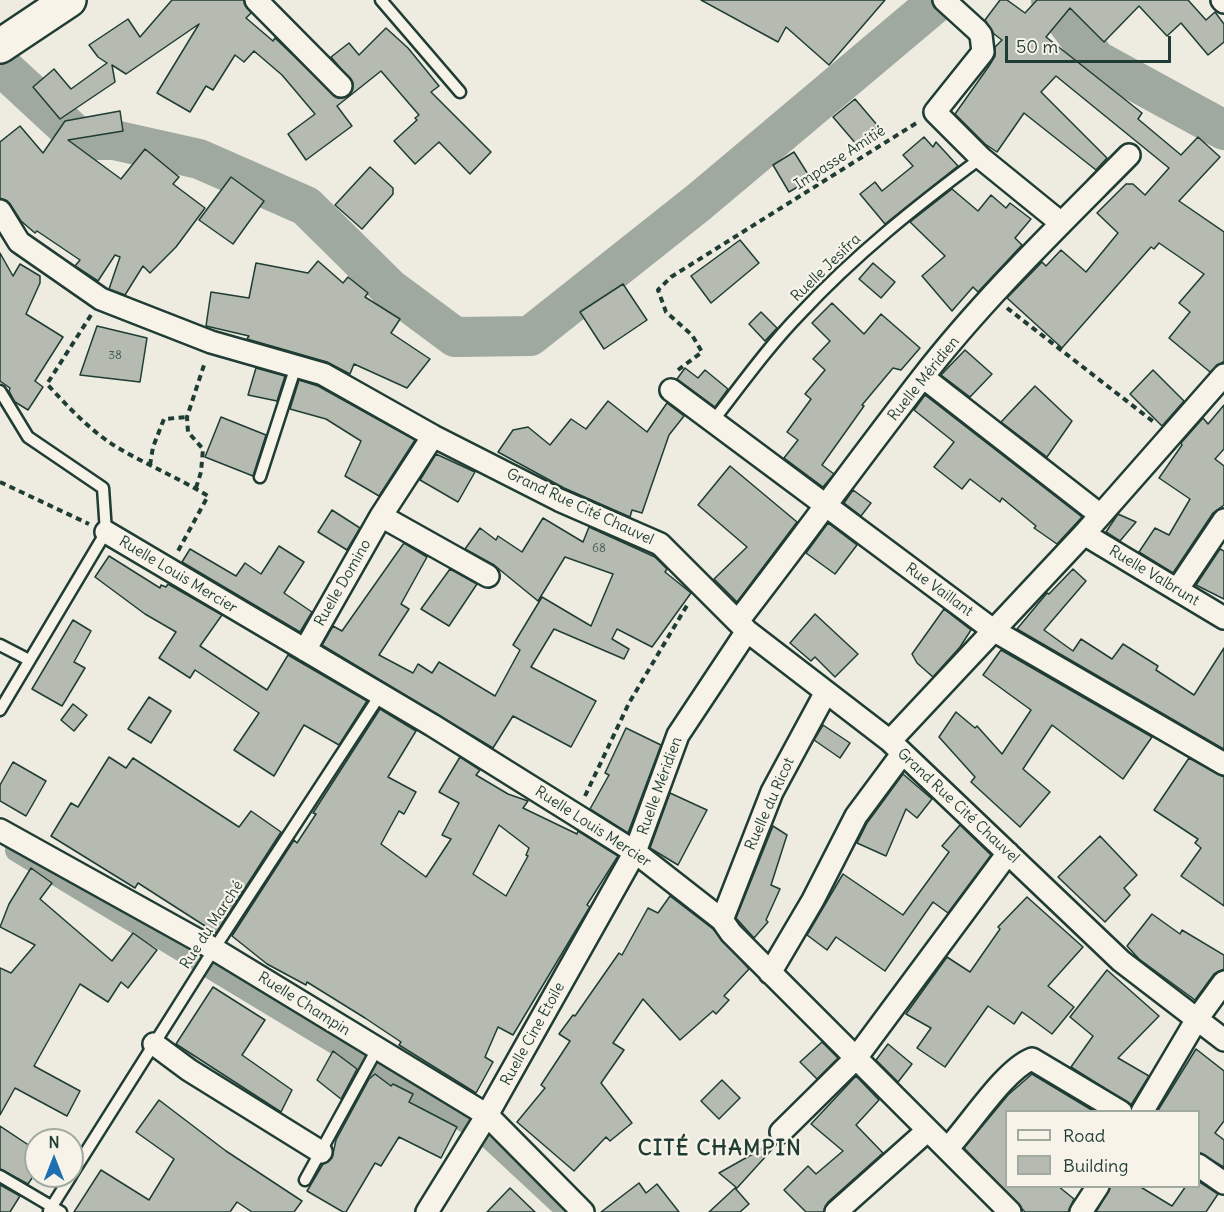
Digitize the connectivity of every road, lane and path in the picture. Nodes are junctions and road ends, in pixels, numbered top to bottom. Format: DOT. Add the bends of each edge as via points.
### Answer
graph roads {
  1 [pos="69,0"];
  2 [pos="256,0"];
  3 [pos="381,0"];
  4 [pos="950,5"];
  5 [pos="4,38"];
  6 [pos="341,86"];
  7 [pos="460,92"];
  8 [pos="935,112"];
  9 [pos="1129,155"];
  10 [pos="981,158"];
  11 [pos="0,211"];
  12 [pos="1061,223"];
  13 [pos="992,297"];
  14 [pos="101,299"];
  15 [pos="211,342"];
  16 [pos="296,366"];
  17 [pos="1224,375"];
  18 [pos="923,377"];
  19 [pos="671,390"];
  20 [pos="0,391"];
  21 [pos="187,417"];
  22 [pos="713,421"];
  23 [pos="433,436"];
  24 [pos="1172,436"];
  25 [pos="150,465"];
  26 [pos="260,477"];
  27 [pos="0,482"];
  28 [pos="196,488"];
  29 [pos="826,508"];
  30 [pos="1100,514"];
  31 [pos="381,516"];
  32 [pos="1224,520"];
  33 [pos="105,532"];
  34 [pos="1084,534"];
  35 [pos="168,569"];
  36 [pos="488,576"];
  37 [pos="701,584"];
  38 [pos="1177,590"];
  39 [pos="1224,618"];
  40 [pos="742,626"];
  41 [pos="993,630"];
  42 [pos="0,645"];
  43 [pos="305,650"];
  44 [pos="29,660"];
  45 [pos="826,692"];
  46 [pos="380,695"];
  47 [pos="0,710"];
  48 [pos="896,748"];
  49 [pos="1224,764"];
  50 [pos="576,815"];
  51 [pos="0,830"];
  52 [pos="635,852"];
  53 [pos="1008,853"];
  54 [pos="722,921"];
  55 [pos="214,949"];
  56 [pos="771,973"];
  57 [pos="1224,982"];
  58 [pos="1197,1019"];
  59 [pos="1224,1040"];
  60 [pos="154,1044"];
  61 [pos="377,1049"];
  62 [pos="856,1058"];
  63 [pos="1118,1110"];
  64 [pos="1143,1110"];
  65 [pos="487,1115"];
  66 [pos="928,1130"];
  67 [pos="781,1132"];
  68 [pos="947,1149"];
  69 [pos="321,1152"];
  70 [pos="84,1154"];
  71 [pos="1200,1166"];
  72 [pos="0,1176"];
  73 [pos="305,1180"];
  74 [pos="1224,1183"];
  75 [pos="65,1188"];
  76 [pos="1097,1188"];
  77 [pos="54,1210"];
  78 [pos="427,1212"];
  79 [pos="583,1212"];
  80 [pos="836,1212"];
  81 [pos="1010,1212"];
  82 [pos="1081,1212"];
  1 -- 5 [label="main road"];
  2 -- 6 [label="street"];
  3 -- 7 [label="lane"];
  4 -- 8 [label="street" via="981,35 983,52"];
  8 -- 10 [label="street"];
  8 -- 19 [label="path, Impasse Amitié" via="671,277 658,290 666,312 692,335 702,352 663,381"];
  9 -- 12 [label="street, Ruelle Méridien"];
  10 -- 12 [label="street"];
  10 -- 22 [label="lane, Ruelle Jesifra" via="895,222 822,291 784,331"];
  11 -- 14 [label="street, Grand Rue Cité Chauvel" via="19,242"];
  12 -- 13 [label="street, Ruelle Méridien"];
  13 -- 18 [label="street, Ruelle Méridien"];
  13 -- 24 [label="path"];
  14 -- 15 [label="street, Grand Rue Cité Chauvel"];
  14 -- 25 [label="path" via="47,384 82,422 125,453"];
  15 -- 16 [label="street, Grand Rue Cité Chauvel"];
  15 -- 21 [label="path"];
  16 -- 23 [label="street, Grand Rue Cité Chauvel" via="323,374"];
  16 -- 26 [label="lane"];
  17 -- 24 [label="street"];
  18 -- 29 [label="street, Ruelle Méridien"];
  18 -- 30 [label="street"];
  19 -- 22 [label="street, Rue Vaillant"];
  20 -- 33 [label="lane" via="28,437 104,488"];
  21 -- 25 [label="path" via="165,419"];
  21 -- 28 [label="path" via="188,432 203,449"];
  22 -- 29 [label="street, Rue Vaillant"];
  23 -- 31 [label="street, Ruelle Domino"];
  23 -- 37 [label="street, Grand Rue Cité Chauvel" via="559,500 660,544"];
  24 -- 30 [label="street"];
  25 -- 28 [label="path"];
  27 -- 33 [label="path"];
  28 -- 35 [label="path" via="208,496"];
  29 -- 40 [label="street, Ruelle Méridien"];
  29 -- 41 [label="street, Rue Vaillant"];
  30 -- 34 [label="street"];
  31 -- 36 [label="street"];
  31 -- 43 [label="street, Ruelle Domino"];
  32 -- 38 [label="street"];
  33 -- 35 [label="street, Ruelle Louis Mercier"];
  33 -- 44 [label="lane"];
  34 -- 38 [label="street, Ruelle Valbrunt"];
  34 -- 41 [label="street"];
  35 -- 43 [label="street, Ruelle Louis Mercier"];
  37 -- 40 [label="street, Grand Rue Cité Chauvel"];
  37 -- 50 [label="path" via="629,703"];
  38 -- 39 [label="street, Ruelle Valbrunt"];
  40 -- 45 [label="street, Grand Rue Cité Chauvel"];
  40 -- 52 [label="street, Ruelle Méridien" via="678,735"];
  41 -- 48 [label="street"];
  41 -- 49 [label="street, Rue Vaillant"];
  42 -- 44 [label="lane"];
  43 -- 46 [label="street, Ruelle Louis Mercier"];
  44 -- 47 [label="lane"];
  45 -- 48 [label="street, Grand Rue Cité Chauvel"];
  45 -- 54 [label="street, Ruelle du Ricot" via="772,792"];
  46 -- 50 [label="street, Ruelle Louis Mercier"];
  46 -- 55 [label="lane, Rue du Marché"];
  48 -- 53 [label="street, Grand Rue Cité Chauvel"];
  48 -- 56 [label="street"];
  50 -- 52 [label="street, Ruelle Louis Mercier"];
  51 -- 55 [label="street, Ruelle Champin"];
  52 -- 54 [label="street, Ruelle Louis Mercier"];
  52 -- 65 [label="street, Ruelle Cine Etoile"];
  53 -- 58 [label="street, Grand Rue Cité Chauvel" via="1121,961"];
  53 -- 62 [label="street"];
  54 -- 56 [label="street, Ruelle Louis Mercier"];
  55 -- 60 [label="lane, Rue du Marché"];
  55 -- 61 [label="street, Ruelle Champin"];
  56 -- 62 [label="street, Ruelle Louis Mercier"];
  57 -- 58 [label="street"];
  58 -- 59 [label="street, Grand Rue Cité Chauvel"];
  58 -- 64 [label="street"];
  60 -- 69 [label="street"];
  60 -- 70 [label="lane, Rue du Marché"];
  61 -- 65 [label="street, Ruelle Champin"];
  61 -- 69 [label="lane"];
  62 -- 66 [label="street, Ruelle Louis Mercier"];
  62 -- 67 [label="street"];
  63 -- 68 [label="street" via="1032,1059 1023,1062 999,1085"];
  65 -- 78 [label="street, Ruelle Cine Etoile"];
  65 -- 79 [label="street, Ruelle Champin"];
  66 -- 68 [label="street, Ruelle Louis Mercier"];
  66 -- 80 [label="street"];
  68 -- 81 [label="street, Ruelle Louis Mercier"];
  69 -- 73 [label="lane"];
  71 -- 74 [label="street"];
  72 -- 77 [label="lane"];
  75 -- 77 [label="lane, Rue du Marché"];
  76 -- 82 [label="street"];
}
